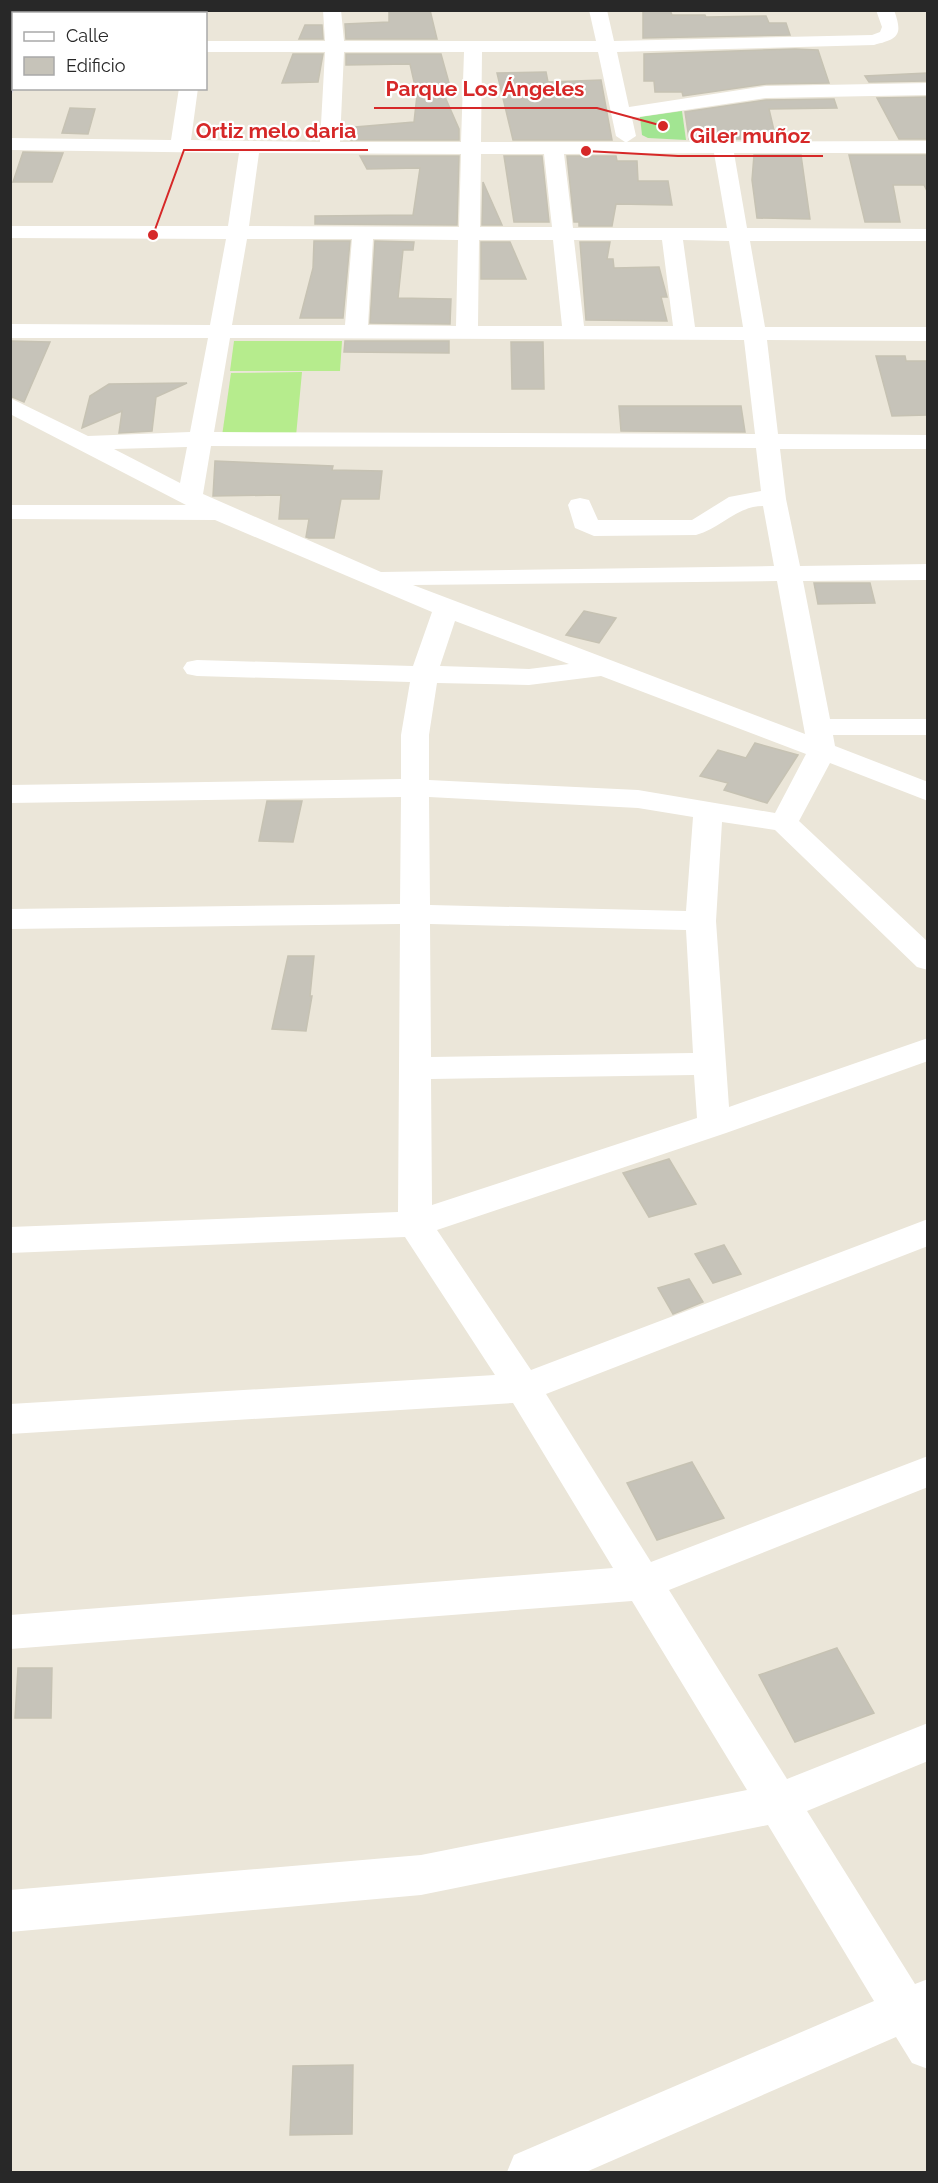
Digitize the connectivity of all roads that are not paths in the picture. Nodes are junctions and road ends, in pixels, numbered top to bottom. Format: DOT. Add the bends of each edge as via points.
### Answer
graph roads {
  1 [pos="332,10"];
  2 [pos="598,10"];
  3 [pos="885,10"];
  4 [pos="335,45"];
  5 [pos="474,45"];
  6 [pos="207,46"];
  7 [pos="607,47"];
  8 [pos="927,89"];
  9 [pos="189,90"];
  10 [pos="621,114"];
  11 [pos="10,144"];
  12 [pos="180,144"];
  13 [pos="628,146"];
  14 [pos="723,146"];
  15 [pos="250,147"];
  16 [pos="470,147"];
  17 [pos="553,147"];
  18 [pos="927,147"];
  19 [pos="330,148"];
  20 [pos="10,232"];
  21 [pos="238,233"];
  22 [pos="562,233"];
  23 [pos="363,234"];
  24 [pos="469,234"];
  25 [pos="927,234"];
  26 [pos="672,235"];
  27 [pos="738,235"];
  28 [pos="10,331"];
  29 [pos="356,332"];
  30 [pos="467,332"];
  31 [pos="218,333"];
  32 [pos="574,333"];
  33 [pos="685,334"];
  34 [pos="755,334"];
  35 [pos="927,334"];
  36 [pos="10,405"];
  37 [pos="200,439"];
  38 [pos="767,442"];
  39 [pos="927,442"];
  40 [pos="82,443"];
  41 [pos="190,498"];
  42 [pos="774,499"];
  43 [pos="580,505"];
  44 [pos="10,512"];
  45 [pos="220,513"];
  46 [pos="788,572"];
  47 [pos="927,572"];
  48 [pos="378,579"];
  49 [pos="446,609"];
  50 [pos="197,668"];
  51 [pos="602,668"];
  52 [pos="425,674"];
  53 [pos="927,727"];
  54 [pos="820,739"];
  55 [pos="414,789"];
  56 [pos="927,792"];
  57 [pos="10,794"];
  58 [pos="708,810"];
  59 [pos="784,823"];
  60 [pos="415,914"];
  61 [pos="10,919"];
  62 [pos="701,921"];
  63 [pos="927,960"];
  64 [pos="927,1049"];
  65 [pos="710,1064"];
  66 [pos="416,1068"];
  67 [pos="714,1125"];
  68 [pos="415,1224"];
  69 [pos="927,1232"];
  70 [pos="10,1240"];
  71 [pos="523,1388"];
  72 [pos="10,1419"];
  73 [pos="927,1471"];
  74 [pos="642,1582"];
  75 [pos="10,1632"];
  76 [pos="927,1741"];
  77 [pos="778,1803"];
  78 [pos="10,1911"];
  79 [pos="920,2020"];
  80 [pos="531,2172"];
  1 -- 4 [label="street"];
  2 -- 7 [label="street"];
  3 -- 7 [label="street" via="891,27 888,35 874,40"];
  4 -- 5 [label="street"];
  4 -- 6 [label="street"];
  4 -- 19 [label="street"];
  5 -- 7 [label="street"];
  5 -- 16 [label="street"];
  7 -- 10 [label="street"];
  8 -- 10 [label="street" via="766,92"];
  9 -- 12 [label="street"];
  10 -- 13 [label="street"];
  11 -- 12 [label="street"];
  12 -- 15 [label="street"];
  13 -- 14 [label="street"];
  13 -- 17 [label="street"];
  14 -- 18 [label="street"];
  14 -- 27 [label="street"];
  15 -- 19 [label="street"];
  15 -- 21 [label="street"];
  16 -- 17 [label="street"];
  16 -- 19 [label="street"];
  16 -- 24 [label="street"];
  17 -- 22 [label="street"];
  20 -- 21 [label="street"];
  21 -- 23 [label="street"];
  21 -- 31 [label="street"];
  22 -- 24 [label="street"];
  22 -- 26 [label="street"];
  22 -- 32 [label="street"];
  23 -- 24 [label="street"];
  23 -- 29 [label="street"];
  24 -- 30 [label="street"];
  25 -- 27 [label="street"];
  26 -- 27 [label="street"];
  26 -- 33 [label="street"];
  27 -- 34 [label="street"];
  28 -- 31 [label="street"];
  29 -- 30 [label="street"];
  29 -- 31 [label="street"];
  30 -- 32 [label="street"];
  31 -- 37 [label="street"];
  32 -- 33 [label="street"];
  33 -- 34 [label="street"];
  34 -- 35 [label="street"];
  34 -- 38 [label="street"];
  36 -- 40 [label="street"];
  37 -- 38 [label="street"];
  37 -- 40 [label="street"];
  37 -- 41 [label="street"];
  38 -- 39 [label="street"];
  38 -- 42 [label="street"];
  40 -- 41 [label="street"];
  41 -- 45 [label="street"];
  42 -- 43 [label="street" via="744,501 696,527 594,528 584,523"];
  42 -- 46 [label="street"];
  44 -- 45 [label="street"];
  45 -- 48 [label="street"];
  46 -- 47 [label="street"];
  46 -- 48 [label="street"];
  46 -- 54 [label="street"];
  48 -- 49 [label="street"];
  49 -- 51 [label="street"];
  49 -- 52 [label="street"];
  50 -- 52 [label="street"];
  51 -- 52 [label="street" via="529,677"];
  51 -- 54 [label="street"];
  52 -- 55 [label="street" via="415,735"];
  53 -- 54 [label="street"];
  54 -- 56 [label="street"];
  54 -- 59 [label="street"];
  55 -- 57 [label="street"];
  55 -- 58 [label="street" via="638,799"];
  55 -- 60 [label="street"];
  58 -- 59 [label="street"];
  58 -- 62 [label="street"];
  59 -- 63 [label="street"];
  60 -- 61 [label="street"];
  60 -- 62 [label="street"];
  60 -- 66 [label="street"];
  62 -- 65 [label="street"];
  64 -- 67 [label="street"];
  65 -- 66 [label="street"];
  65 -- 67 [label="street"];
  66 -- 68 [label="street"];
  67 -- 68 [label="street"];
  68 -- 70 [label="street"];
  68 -- 71 [label="street"];
  69 -- 71 [label="street"];
  71 -- 72 [label="street"];
  71 -- 74 [label="street"];
  73 -- 74 [label="street"];
  74 -- 75 [label="street"];
  74 -- 77 [label="street"];
  76 -- 77 [label="street"];
  77 -- 78 [label="street" via="421,1875"];
  77 -- 79 [label="street"];
  79 -- 80 [label="street"];
}
